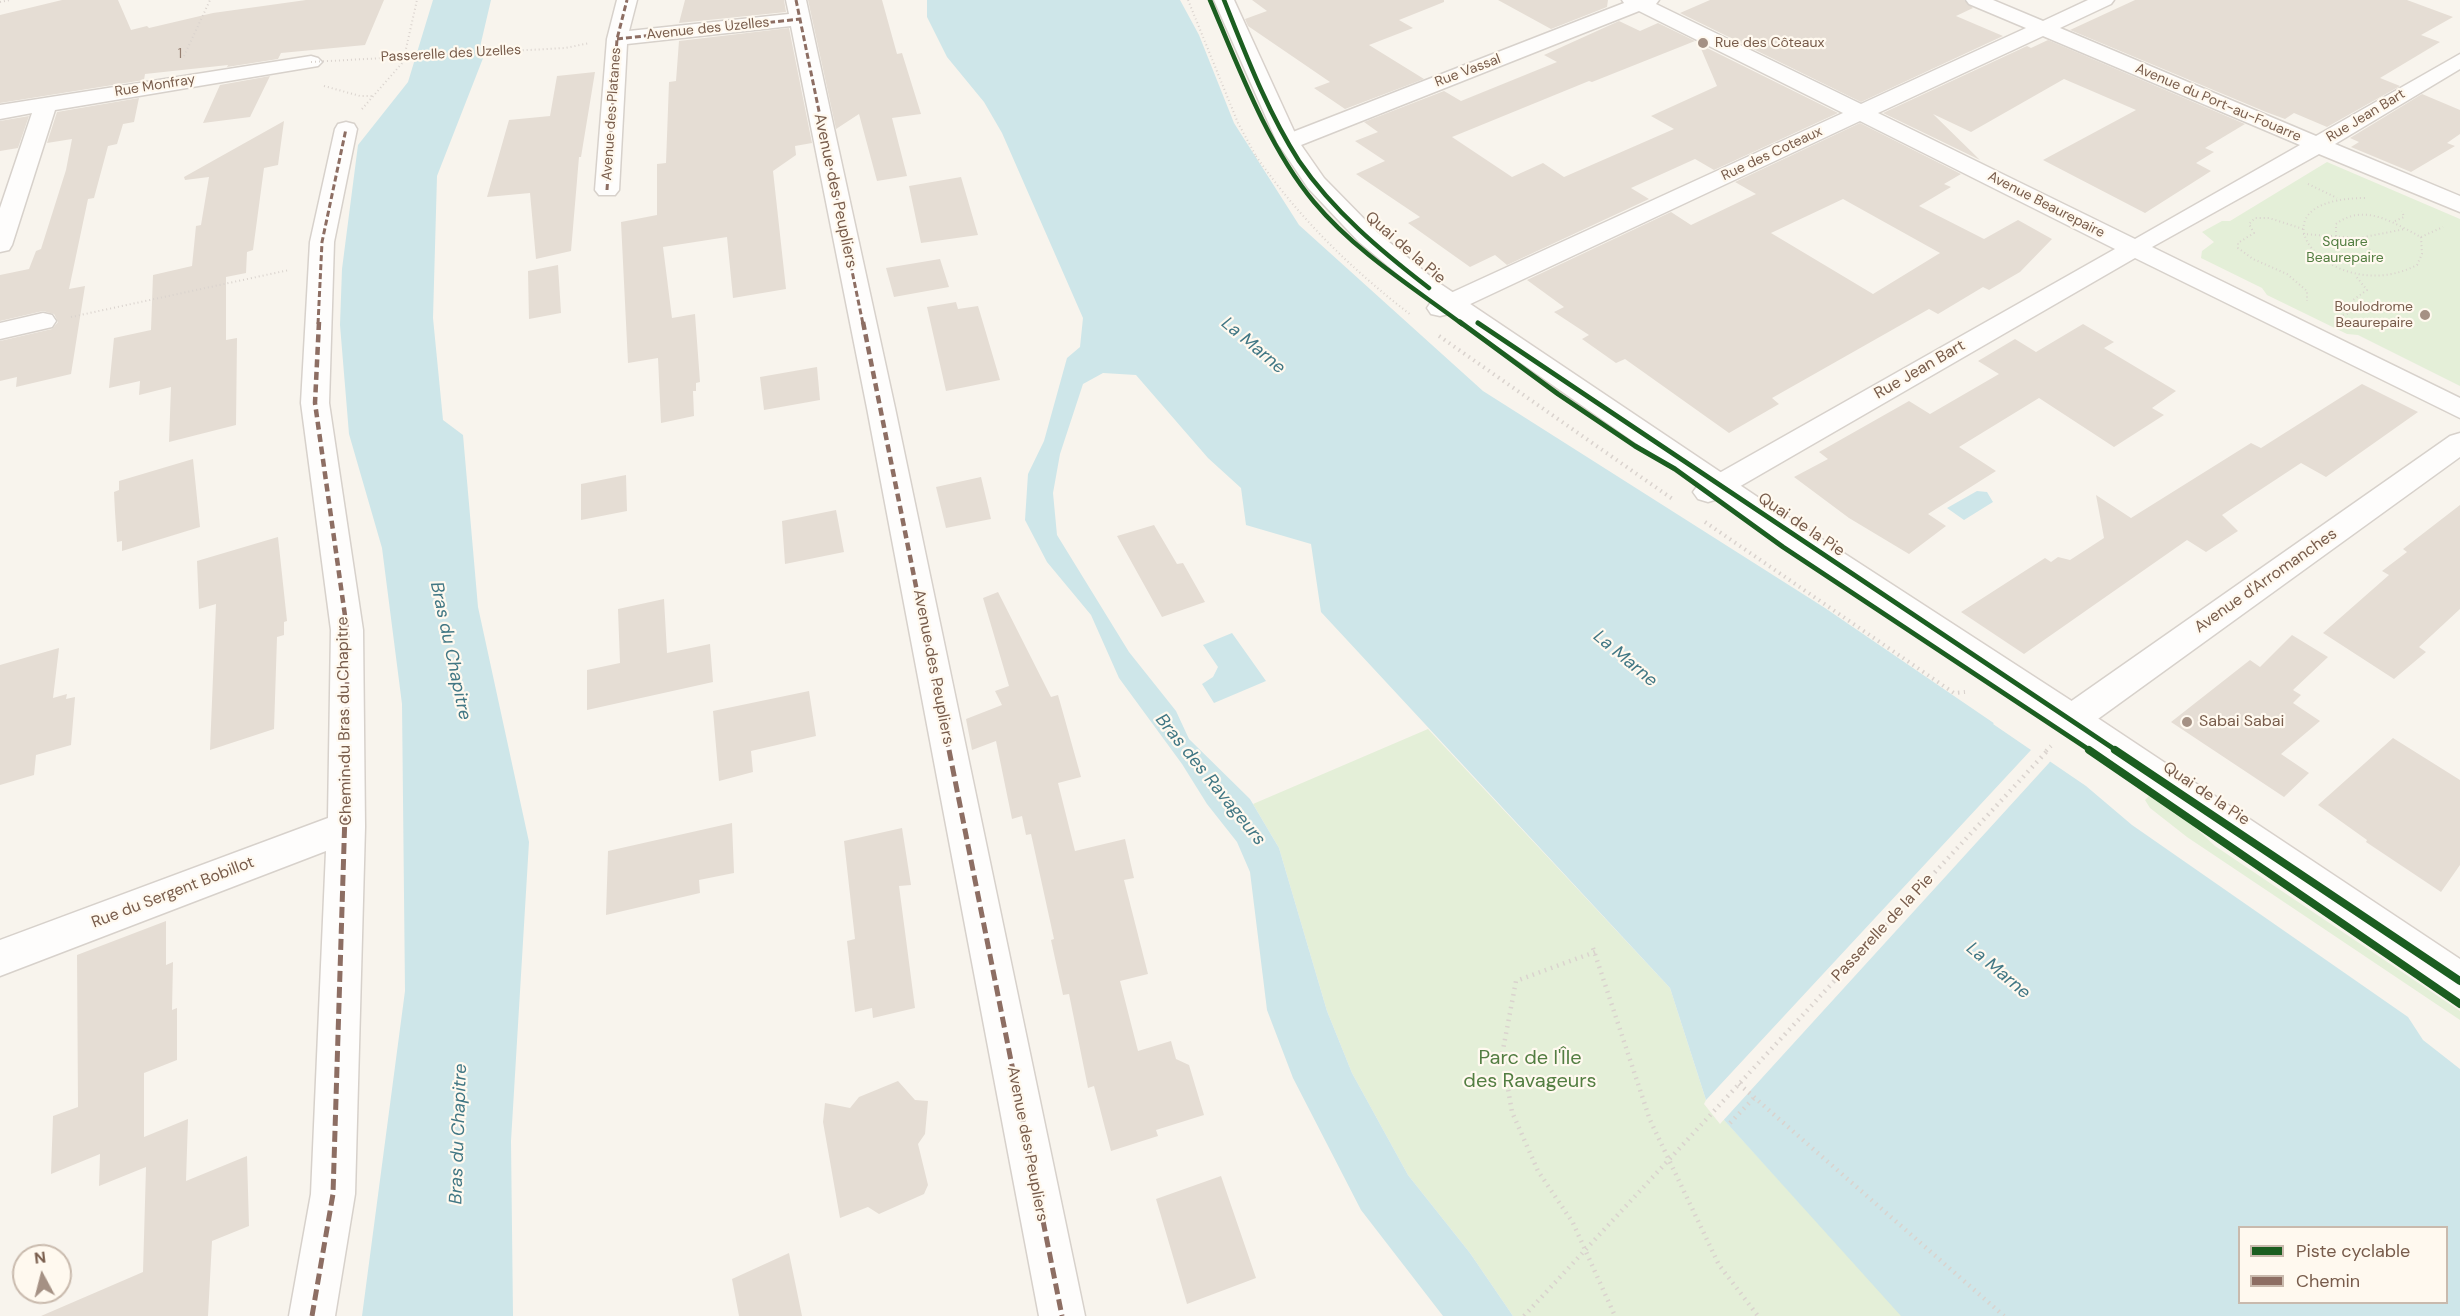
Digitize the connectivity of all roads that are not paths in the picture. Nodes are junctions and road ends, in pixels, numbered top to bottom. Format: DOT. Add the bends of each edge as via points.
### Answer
graph roads {
  1 [pos="627,0"];
  2 [pos="1224,0"];
  3 [pos="1976,0"];
  4 [pos="2104,0"];
  5 [pos="1640,1"];
  6 [pos="798,9"];
  7 [pos="2044,29"];
  8 [pos="617,39"];
  9 [pos="2460,60"];
  10 [pos="311,62"];
  11 [pos="46,104"];
  12 [pos="0,112"];
  13 [pos="1863,112"];
  14 [pos="346,129"];
  15 [pos="1288,142"];
  16 [pos="2317,145"];
  17 [pos="607,190"];
  18 [pos="2460,205"];
  19 [pos="0,245"];
  20 [pos="2139,245"];
  21 [pos="1445,306"];
  22 [pos="53,320"];
  23 [pos="0,331"];
  24 [pos="2460,409"];
  25 [pos="2460,443"];
  26 [pos="1708,498"];
  27 [pos="2062,732"];
  28 [pos="347,827"];
  29 [pos="0,958"];
  30 [pos="2460,981"];
  31 [pos="312,1316"];
  32 [pos="1062,1316"];
  1 -- 8 [label="street, Avenue des Platanes"];
  2 -- 15 [label="street, Quai de la Pie"];
  3 -- 7 [label="street, Avenue du Port-au-Fouarre"];
  4 -- 7 [label="street, Rue des Coteaux"];
  5 -- 13 [label="street, Avenue Beaurepaire"];
  5 -- 15 [label="street, Rue Vassal"];
  6 -- 8 [label="street, Avenue des Uzelles"];
  6 -- 32 [label="street, Avenue des Peupliers"];
  7 -- 13 [label="street, Rue des Coteaux"];
  7 -- 16 [label="street, Avenue du Port-au-Fouarre"];
  8 -- 17 [label="street, Avenue des Platanes"];
  9 -- 16 [label="street, Rue Jean Bart"];
  10 -- 11 [label="street, Rue Monfray"];
  11 -- 12 [label="street, Rue Monfray"];
  11 -- 19 [label="street"];
  13 -- 20 [label="street, Avenue Beaurepaire"];
  13 -- 21 [label="street, Rue des Coteaux"];
  14 -- 28 [label="street, Chemin du Bras du Chapitre" via="320,263 315,403 347,630"];
  15 -- 21 [label="street, Quai de la Pie" via="1316,183 1368,237"];
  16 -- 18 [label="street, Avenue du Port-au-Fouarre"];
  16 -- 20 [label="street, Rue Jean Bart"];
  20 -- 24 [label="street, Avenue Beaurepaire"];
  20 -- 26 [label="street, Rue Jean Bart"];
  21 -- 26 [label="street, Quai de la Pie"];
  22 -- 23 [label="street"];
  25 -- 27 [label="street, Avenue d'Arromanches"];
  26 -- 27 [label="street, Quai de la Pie"];
  27 -- 30 [label="street, Quai de la Pie"];
  28 -- 29 [label="street, Rue du Sergent Bobillot"];
  28 -- 31 [label="street, Chemin du Bras du Chapitre" via="333,1194"];
}
